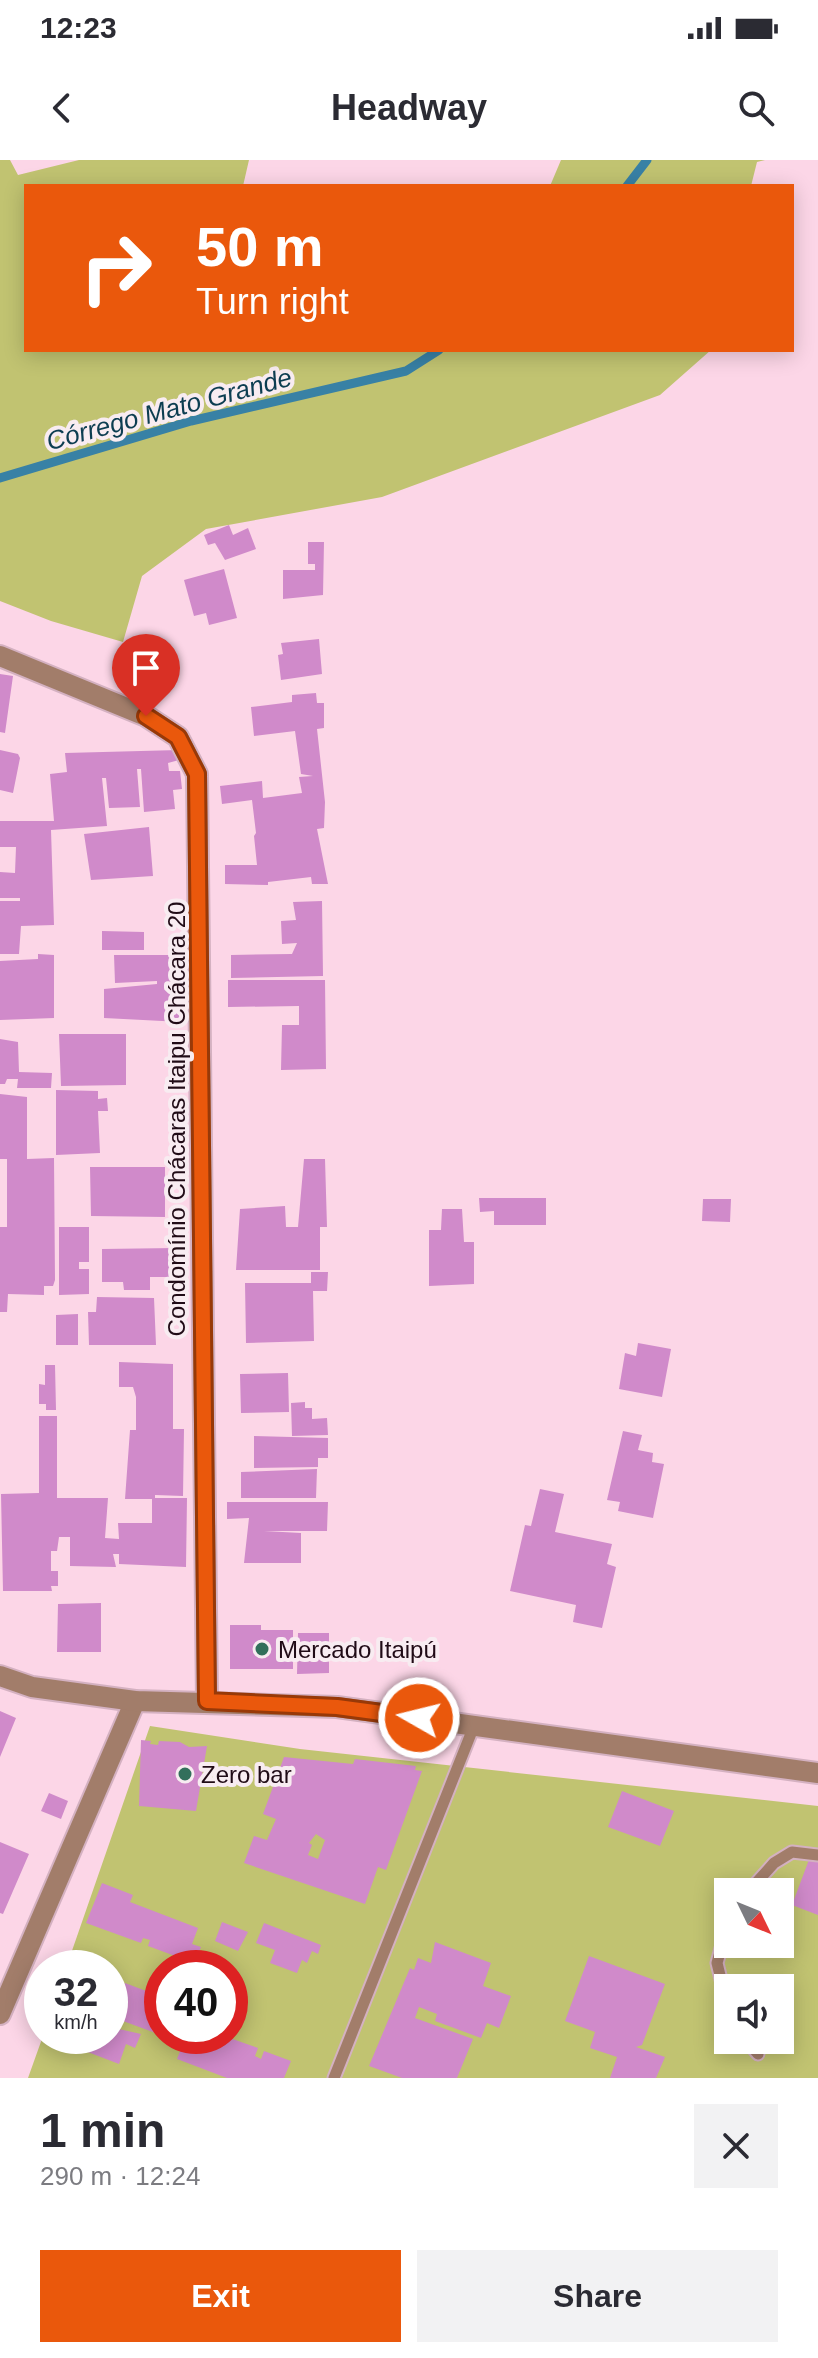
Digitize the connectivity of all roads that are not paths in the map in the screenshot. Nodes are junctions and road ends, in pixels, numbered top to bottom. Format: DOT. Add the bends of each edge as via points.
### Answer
graph roads {
  1 [pos="0,656"];
  2 [pos="0,1676"];
  3 [pos="135,1701"];
  4 [pos="207,1701"];
  5 [pos="474,1726"];
  6 [pos="818,1773"];
  7 [pos="818,1855"];
  8 [pos="761,1878"];
  9 [pos="0,2014"];
  10 [pos="334,2078"];
  1 -- 4 [label="street, Condomínio Chácaras Itaipu Chácara 20" via="146,716 178,737 197,774"];
  2 -- 3 [label="street" via="32,1687"];
  3 -- 4 [label="street"];
  3 -- 9 [label="street"];
  4 -- 5 [label="street" via="337,1707"];
  5 -- 6 [label="street"];
  5 -- 10 [label="lane"];
  7 -- 8 [label="lane" via="792,1852"];
}
